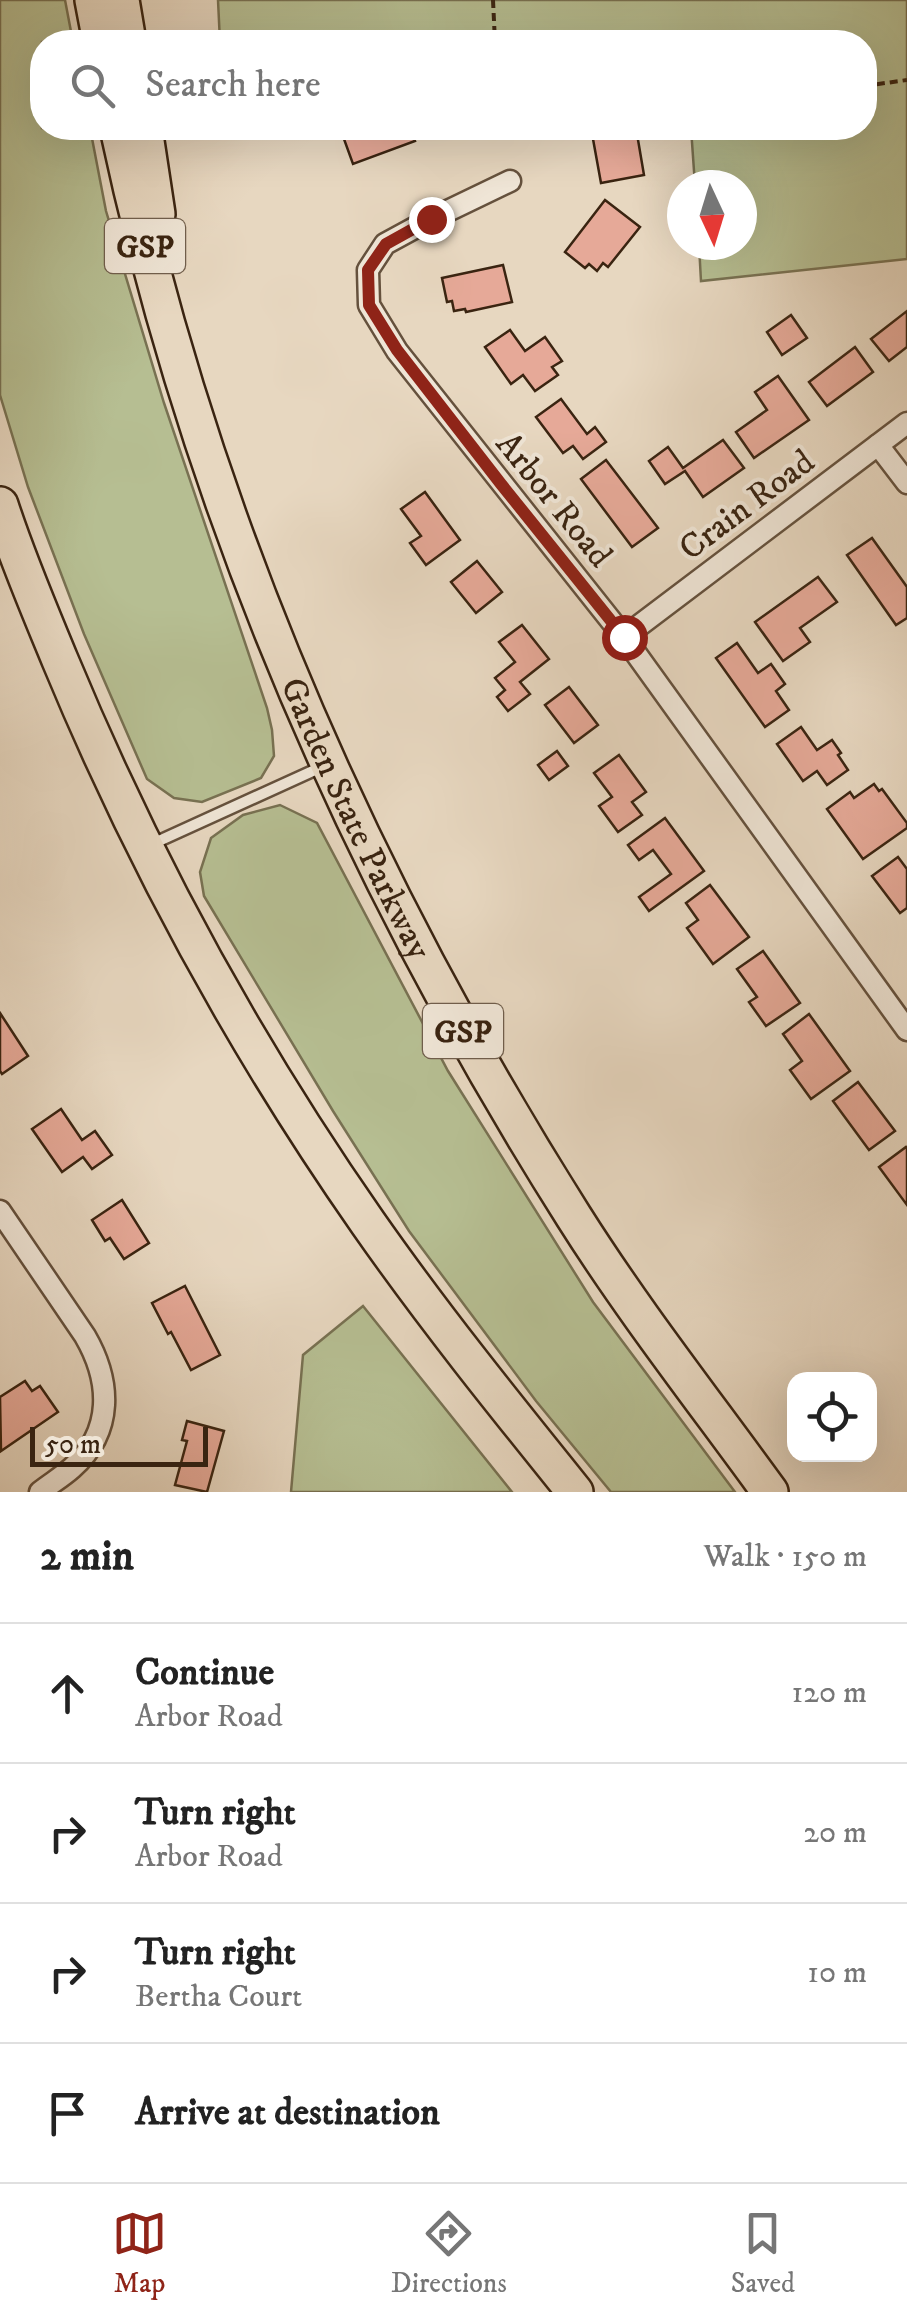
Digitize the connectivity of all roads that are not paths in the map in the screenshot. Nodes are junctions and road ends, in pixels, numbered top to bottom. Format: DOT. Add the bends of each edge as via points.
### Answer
graph roads {
  1 [pos="93,0"];
  2 [pos="121,0"];
  3 [pos="99,30"];
  4 [pos="126,30"];
  5 [pos="121,140"];
  6 [pos="147,140"];
  7 [pos="510,181"];
  8 [pos="178,364"];
  9 [pos="907,422"];
  10 [pos="878,445"];
  11 [pos="907,483"];
  12 [pos="0,505"];
  13 [pos="0,535"];
  14 [pos="39,609"];
  15 [pos="624,637"];
  16 [pos="328,764"];
  17 [pos="145,847"];
  18 [pos="907,1030"];
  19 [pos="0,1211"];
  20 [pos="40,1492"];
  21 [pos="576,1492"];
  22 [pos="770,1492"];
  1 -- 3 [label="highway"];
  2 -- 4 [label="highway"];
  5 -- 8 [label="highway, Garden State Parkway / GSP"];
  6 -- 8 [label="highway"];
  7 -- 15 [label="street, Arbor Road" via="386,244 368,270 369,305 408,366"];
  8 -- 16 [label="highway, Garden State Parkway / GSP" via="232,529"];
  9 -- 10 [label="street, Crain Road"];
  10 -- 11 [label="street"];
  10 -- 15 [label="street, Crain Road"];
  12 -- 14 [label="highway"];
  13 -- 14 [label="highway"];
  14 -- 17 [label="highway"];
  15 -- 18 [label="street, Arbor Road"];
  16 -- 17 [label="lane"];
  16 -- 22 [label="highway, Garden State Parkway / GSP" via="403,922 532,1149 626,1294"];
  17 -- 21 [label="highway" via="227,1002 319,1151 471,1363"];
  19 -- 20 [label="street" via="85,1336 104,1380 100,1427 89,1449"];
}
